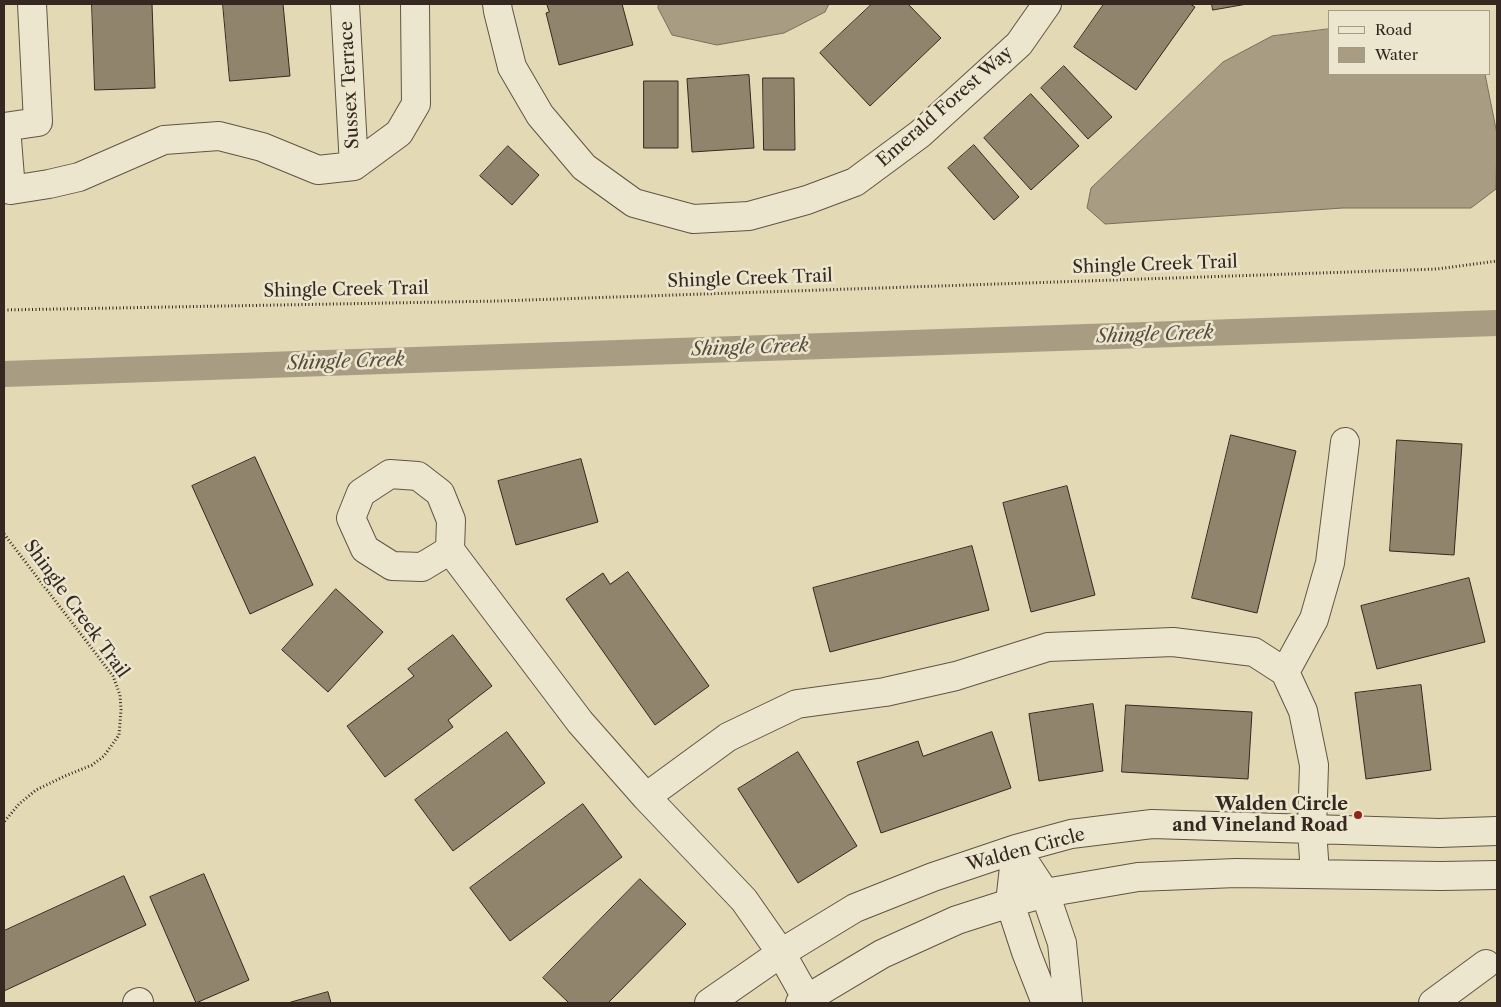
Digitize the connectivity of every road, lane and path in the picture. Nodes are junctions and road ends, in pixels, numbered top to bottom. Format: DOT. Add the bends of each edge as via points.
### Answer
graph roads {
  1 [pos="32,4"];
  2 [pos="345,4"];
  3 [pos="415,4"];
  4 [pos="497,4"];
  5 [pos="1047,4"];
  6 [pos="5,127"];
  7 [pos="354,166"];
  8 [pos="7,189"];
  9 [pos="1497,261"];
  10 [pos="4,310"];
  11 [pos="1345,442"];
  12 [pos="4,534"];
  13 [pos="450,550"];
  14 [pos="1285,672"];
  15 [pos="646,797"];
  16 [pos="4,822"];
  17 [pos="1312,829"];
  18 [pos="1497,831"];
  19 [pos="1016,849"];
  20 [pos="1315,874"];
  21 [pos="1497,875"];
  22 [pos="1045,893"];
  23 [pos="1010,903"];
  24 [pos="780,953"];
  25 [pos="1486,964"];
  26 [pos="804,1001"];
  27 [pos="709,1003"];
  28 [pos="1046,1003"];
  29 [pos="1068,1003"];
  30 [pos="1433,1003"];
  1 -- 6 [label="street" via="38,122"];
  2 -- 7 [label="street, Sussex Terrace"];
  3 -- 7 [label="street" via="416,104 399,133"];
  4 -- 5 [label="street, Emerald Forest Way" via="512,67 540,115 584,167 634,202 693,219 749,216 855,182 920,134 1019,44"];
  6 -- 8 [label="street"];
  7 -- 8 [label="street" via="318,170 262,147 219,136 164,140 79,177"];
  9 -- 10 [label="path, Shingle Creek Trail" via="1437,269 498,301"];
  11 -- 14 [label="street" via="1330,563 1314,618"];
  12 -- 16 [label="path, Shingle Creek Trail" via="112,676 120,695 121,710 119,735 104,756 92,765 36,790"];
  13 -- 15 [label="street" via="580,722"];
  14 -- 15 [label="street" via="1254,652 1173,642 1048,647 956,676 884,692 797,704 728,737"];
  14 -- 17 [label="street" via="1303,711 1314,765"];
  15 -- 24 [label="street" via="744,900"];
  17 -- 18 [label="street, Walden Circle"];
  17 -- 19 [label="street, Walden Circle" via="1152,824 1071,834"];
  17 -- 20 [label="street"];
  19 -- 22 [label="street"];
  19 -- 23 [label="street"];
  19 -- 24 [label="street, Walden Circle" via="932,877 855,908"];
  20 -- 21 [label="street"];
  20 -- 22 [label="street" via="1138,877"];
  22 -- 23 [label="street"];
  22 -- 29 [label="street" via="1062,943"];
  23 -- 26 [label="street" via="957,920 882,954"];
  23 -- 28 [label="street"];
  24 -- 26 [label="street"];
  24 -- 27 [label="street, Walden Circle"];
  25 -- 30 [label="street"];
}
